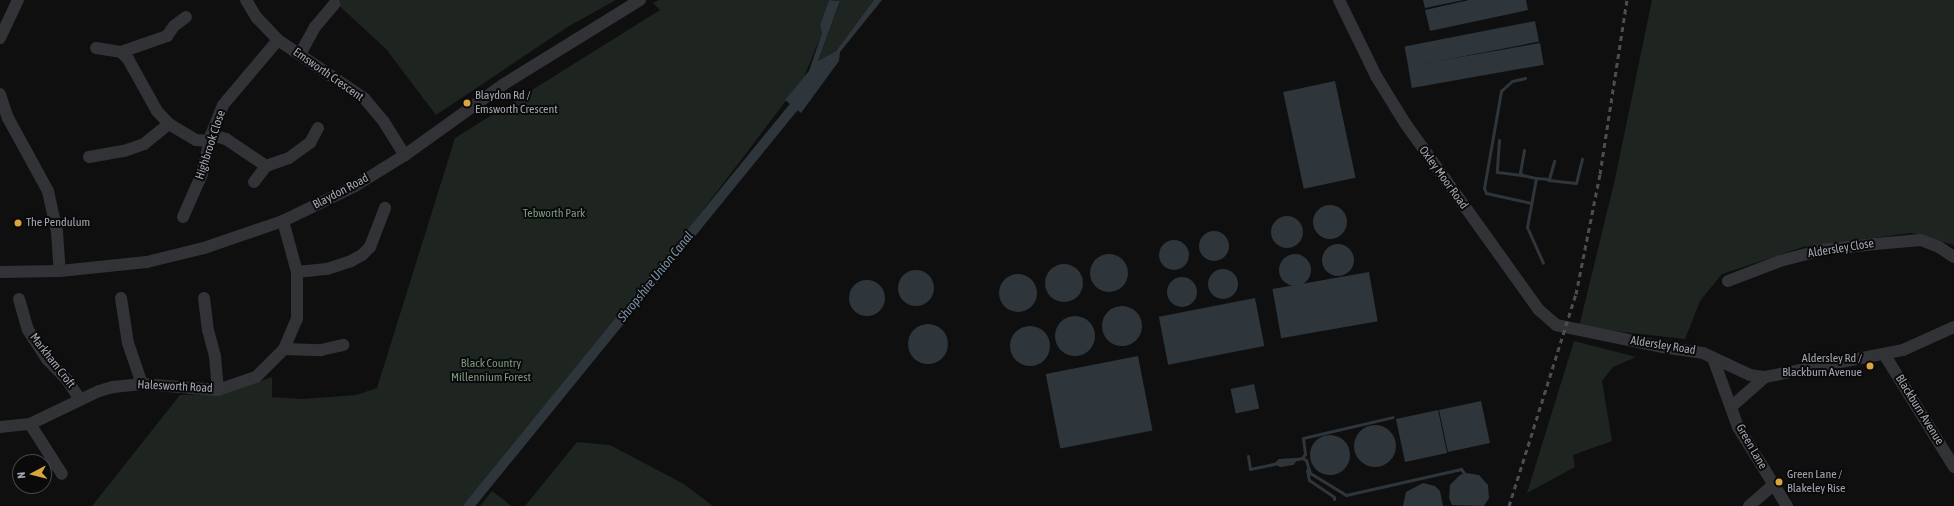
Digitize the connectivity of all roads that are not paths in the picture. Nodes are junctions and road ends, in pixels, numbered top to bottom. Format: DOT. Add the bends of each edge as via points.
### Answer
graph roads {
  1 [pos="18,0"];
  2 [pos="246,0"];
  3 [pos="640,0"];
  4 [pos="1339,0"];
  5 [pos="334,4"];
  6 [pos="186,17"];
  7 [pos="0,38"];
  8 [pos="278,40"];
  9 [pos="96,48"];
  10 [pos="121,52"];
  11 [pos="300,54"];
  12 [pos="0,94"];
  13 [pos="169,124"];
  14 [pos="318,128"];
  15 [pos="211,138"];
  16 [pos="405,155"];
  17 [pos="89,157"];
  18 [pos="266,166"];
  19 [pos="254,182"];
  20 [pos="385,208"];
  21 [pos="183,217"];
  22 [pos="283,221"];
  23 [pos="1954,257"];
  24 [pos="60,271"];
  25 [pos="0,272"];
  26 [pos="296,272"];
  27 [pos="1728,282"];
  28 [pos="121,298"];
  29 [pos="204,298"];
  30 [pos="19,299"];
  31 [pos="1954,327"];
  32 [pos="1576,331"];
  33 [pos="343,345"];
  34 [pos="284,349"];
  35 [pos="1884,354"];
  36 [pos="1713,358"];
  37 [pos="1765,377"];
  38 [pos="142,384"];
  39 [pos="218,390"];
  40 [pos="80,400"];
  41 [pos="1731,407"];
  42 [pos="30,424"];
  43 [pos="0,427"];
  44 [pos="1954,466"];
  45 [pos="62,474"];
  46 [pos="1773,485"];
  47 [pos="1749,506"];
  48 [pos="1787,506"];
  1 -- 7 [label="street"];
  2 -- 8 [label="street, Emsworth Crescent" via="257,18"];
  3 -- 16 [label="street, Blaydon Road" via="504,84"];
  4 -- 32 [label="street, Oxley Moor Road" via="1376,76 1442,176 1547,319 1562,328"];
  5 -- 11 [label="street" via="315,27"];
  6 -- 10 [label="street" via="172,23 167,36"];
  8 -- 11 [label="street, Emsworth Crescent"];
  8 -- 15 [label="street, Highbrook Close" via="223,105"];
  9 -- 10 [label="street"];
  10 -- 13 [label="street" via="128,59 157,111"];
  11 -- 16 [label="street, Emsworth Crescent" via="364,98 384,122"];
  12 -- 24 [label="street" via="8,118 48,191 57,232"];
  13 -- 15 [label="street" via="196,140"];
  13 -- 17 [label="street" via="144,144 124,151"];
  14 -- 18 [label="street" via="310,143 289,158"];
  15 -- 18 [label="street" via="226,139"];
  15 -- 21 [label="street, Highbrook Close" via="202,174"];
  16 -- 22 [label="street, Blaydon Road" via="355,186"];
  18 -- 19 [label="street"];
  20 -- 26 [label="street" via="370,247 362,255 327,269"];
  22 -- 24 [label="street, Blaydon Road" via="204,248 154,260"];
  22 -- 26 [label="street, Halesworth Road" via="293,250"];
  23 -- 27 [label="street, Aldersley Close" via="1939,246 1921,240 1875,244 1822,250 1780,261"];
  24 -- 25 [label="street, Blaydon Road"];
  26 -- 34 [label="street, Halesworth Road" via="297,319"];
  28 -- 38 [label="street" via="128,343"];
  29 -- 39 [label="street" via="208,330 215,356"];
  30 -- 40 [label="street, Markham Croft" via="28,330 47,359 67,380"];
  31 -- 35 [label="street, Aldersley Road" via="1917,346"];
  32 -- 36 [label="street, Aldersley Road" via="1690,350"];
  33 -- 34 [label="street" via="321,350"];
  34 -- 39 [label="street, Halesworth Road" via="256,377"];
  35 -- 37 [label="street, Aldersley Road"];
  35 -- 44 [label="street, Blackburn Avenue"];
  36 -- 37 [label="street, Aldersley Road" via="1750,375"];
  36 -- 41 [label="street, Green Lane"];
  37 -- 41 [label="street"];
  38 -- 39 [label="street, Halesworth Road"];
  38 -- 40 [label="street, Halesworth Road" via="113,387"];
  40 -- 42 [label="street, Halesworth Road"];
  41 -- 46 [label="street, Green Lane" via="1744,439"];
  42 -- 43 [label="street, Halesworth Road"];
  42 -- 45 [label="street"];
  46 -- 47 [label="street"];
  46 -- 48 [label="street, Green Lane"];
}
